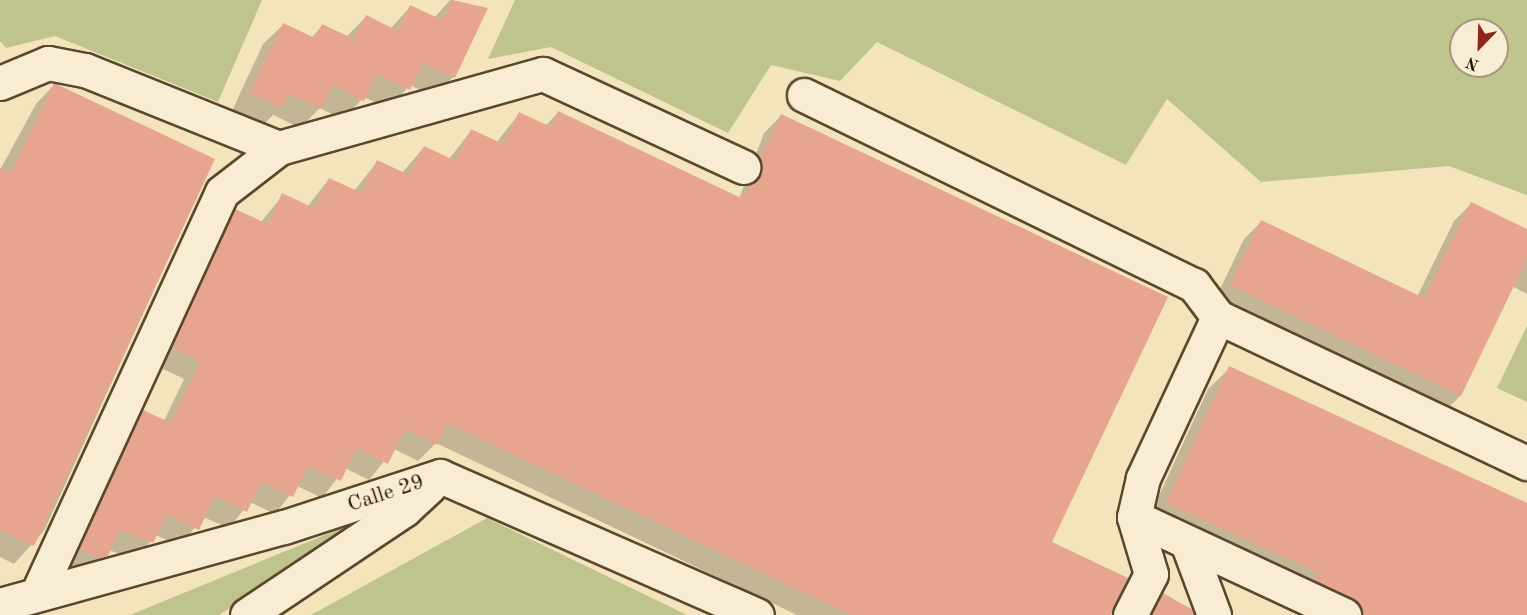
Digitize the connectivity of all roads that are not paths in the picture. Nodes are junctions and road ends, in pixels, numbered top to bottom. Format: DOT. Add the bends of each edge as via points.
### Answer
graph roads {
  1 [pos="0,83"];
  2 [pos="804,95"];
  3 [pos="279,148"];
  4 [pos="743,167"];
  5 [pos="1218,317"];
  6 [pos="1527,463"];
  7 [pos="440,476"];
  8 [pos="1134,517"];
  9 [pos="1188,545"];
  10 [pos="38,592"];
  11 [pos="0,604"];
  12 [pos="247,615"];
  13 [pos="757,615"];
  14 [pos="1130,615"];
  15 [pos="1214,615"];
  16 [pos="1344,615"];
  1 -- 3 [label="street" via="48,63 85,70"];
  2 -- 5 [label="street" via="1194,285"];
  3 -- 4 [label="street" via="543,74"];
  3 -- 10 [label="street" via="222,192"];
  5 -- 6 [label="street"];
  5 -- 8 [label="street" via="1143,478"];
  7 -- 10 [label="street, Calle 29" via="284,527"];
  7 -- 12 [label="street" via="404,510"];
  7 -- 13 [label="street, Calle 29"];
  8 -- 9 [label="street"];
  8 -- 14 [label="street" via="1151,574"];
  9 -- 15 [label="street"];
  9 -- 16 [label="street"];
  10 -- 11 [label="street, Calle 29"];
}
